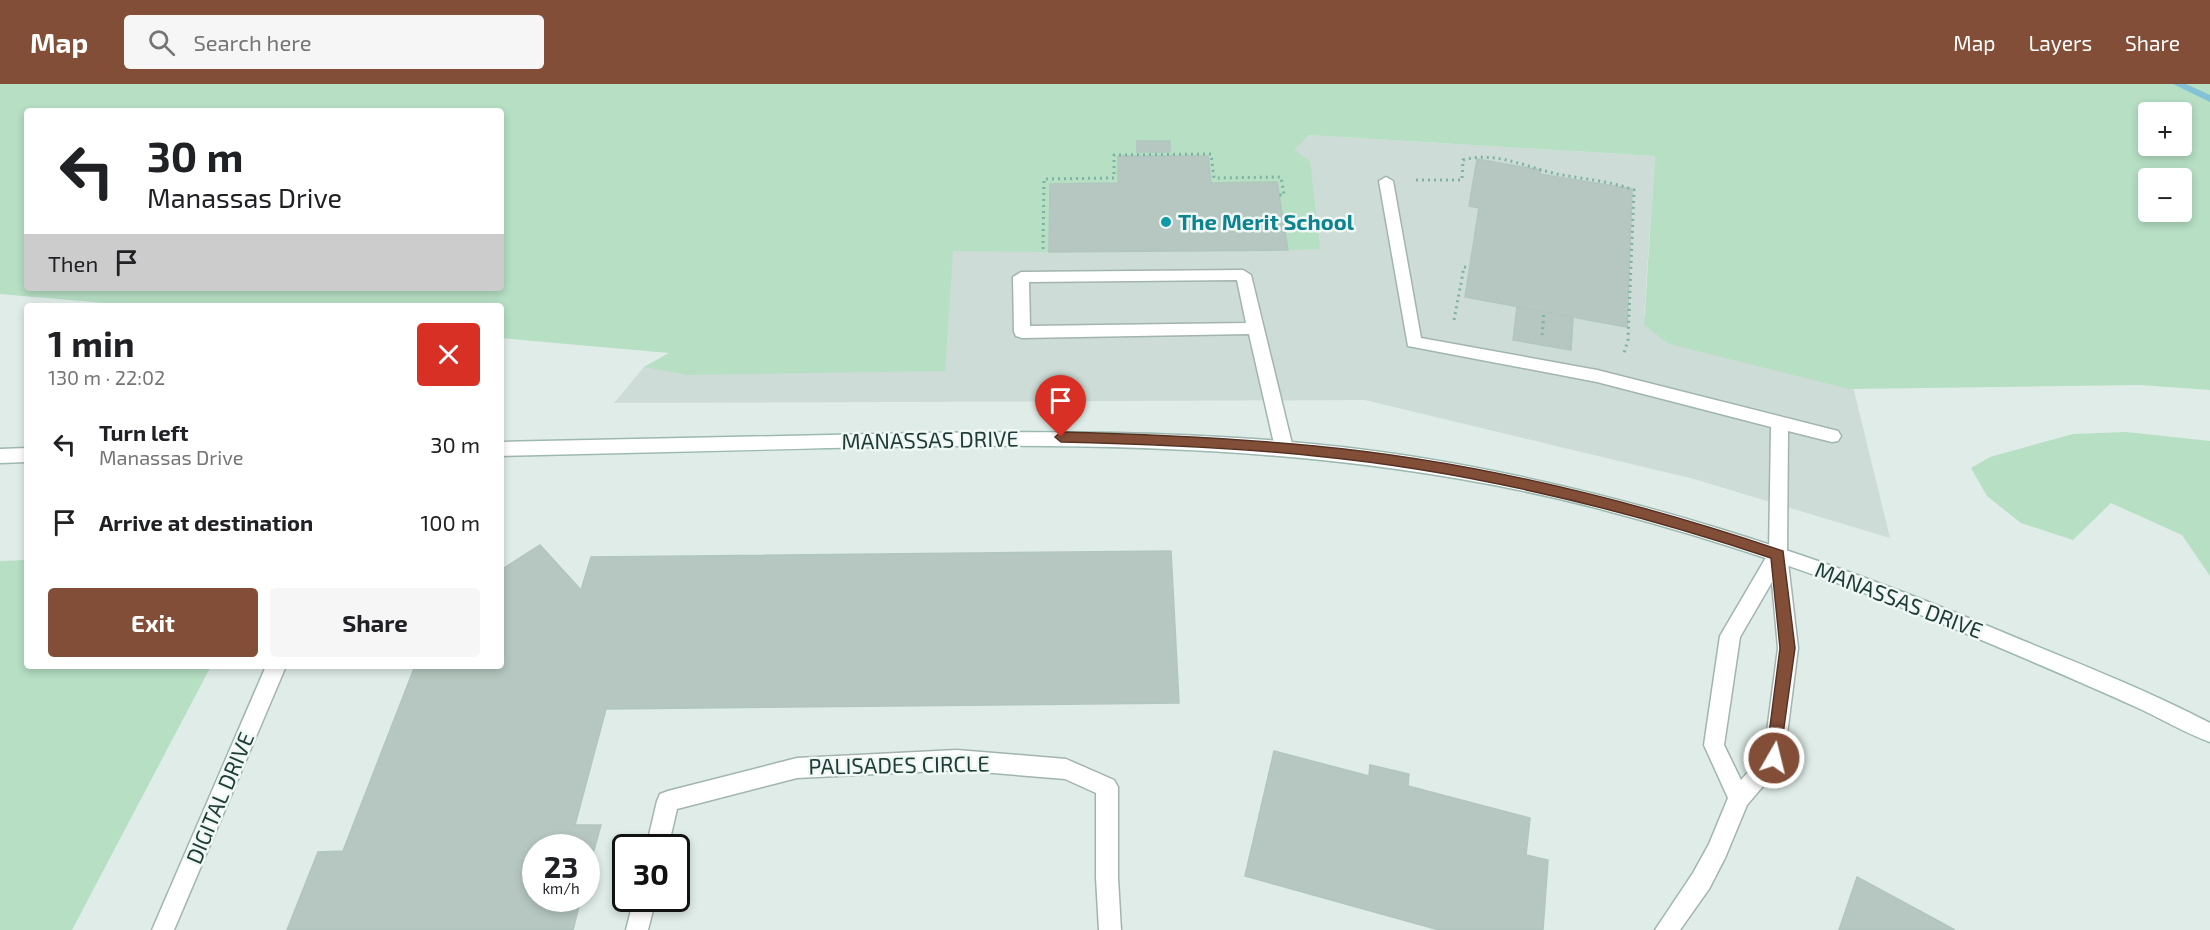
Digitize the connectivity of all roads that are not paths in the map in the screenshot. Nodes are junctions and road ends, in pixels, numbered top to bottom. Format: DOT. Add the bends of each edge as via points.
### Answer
graph roads {
  1 [pos="1386,181"];
  2 [pos="1254,328"];
  3 [pos="1780,423"];
  4 [pos="1832,436"];
  5 [pos="1284,448"];
  6 [pos="504,449"];
  7 [pos="24,455"];
  8 [pos="0,456"];
  9 [pos="1778,555"];
  10 [pos="275,669"];
  11 [pos="2210,733"];
  12 [pos="1739,798"];
  13 [pos="660,834"];
  14 [pos="642,912"];
  15 [pos="163,930"];
  16 [pos="638,930"];
  17 [pos="1110,930"];
  18 [pos="1666,930"];
  1 -- 3 [label="main road" via="1414,342 1606,378"];
  2 -- 2 [label="main road" via="1243,275 1021,277 1022,332"];
  2 -- 5 [label="main road"];
  3 -- 4 [label="main road"];
  3 -- 9 [label="main road"];
  5 -- 6 [label="main road, MANASSAS DRIVE" via="1061,437"];
  5 -- 9 [label="main road, MANASSAS DRIVE" via="1448,469 1581,498"];
  7 -- 8 [label="main road"];
  9 -- 11 [label="main road, MANASSAS DRIVE" via="2003,640"];
  9 -- 12 [label="main road" via="1788,648 1774,758"];
  9 -- 12 [label="main road" via="1730,636 1714,745"];
  10 -- 15 [label="main road, DIGITAL DRIVE"];
  12 -- 18 [label="main road" via="1718,851"];
  13 -- 17 [label="main road, PALISADES CIRCLE" via="668,801 796,768 957,760 1066,769 1107,788"];
  14 -- 16 [label="main road"];
}
